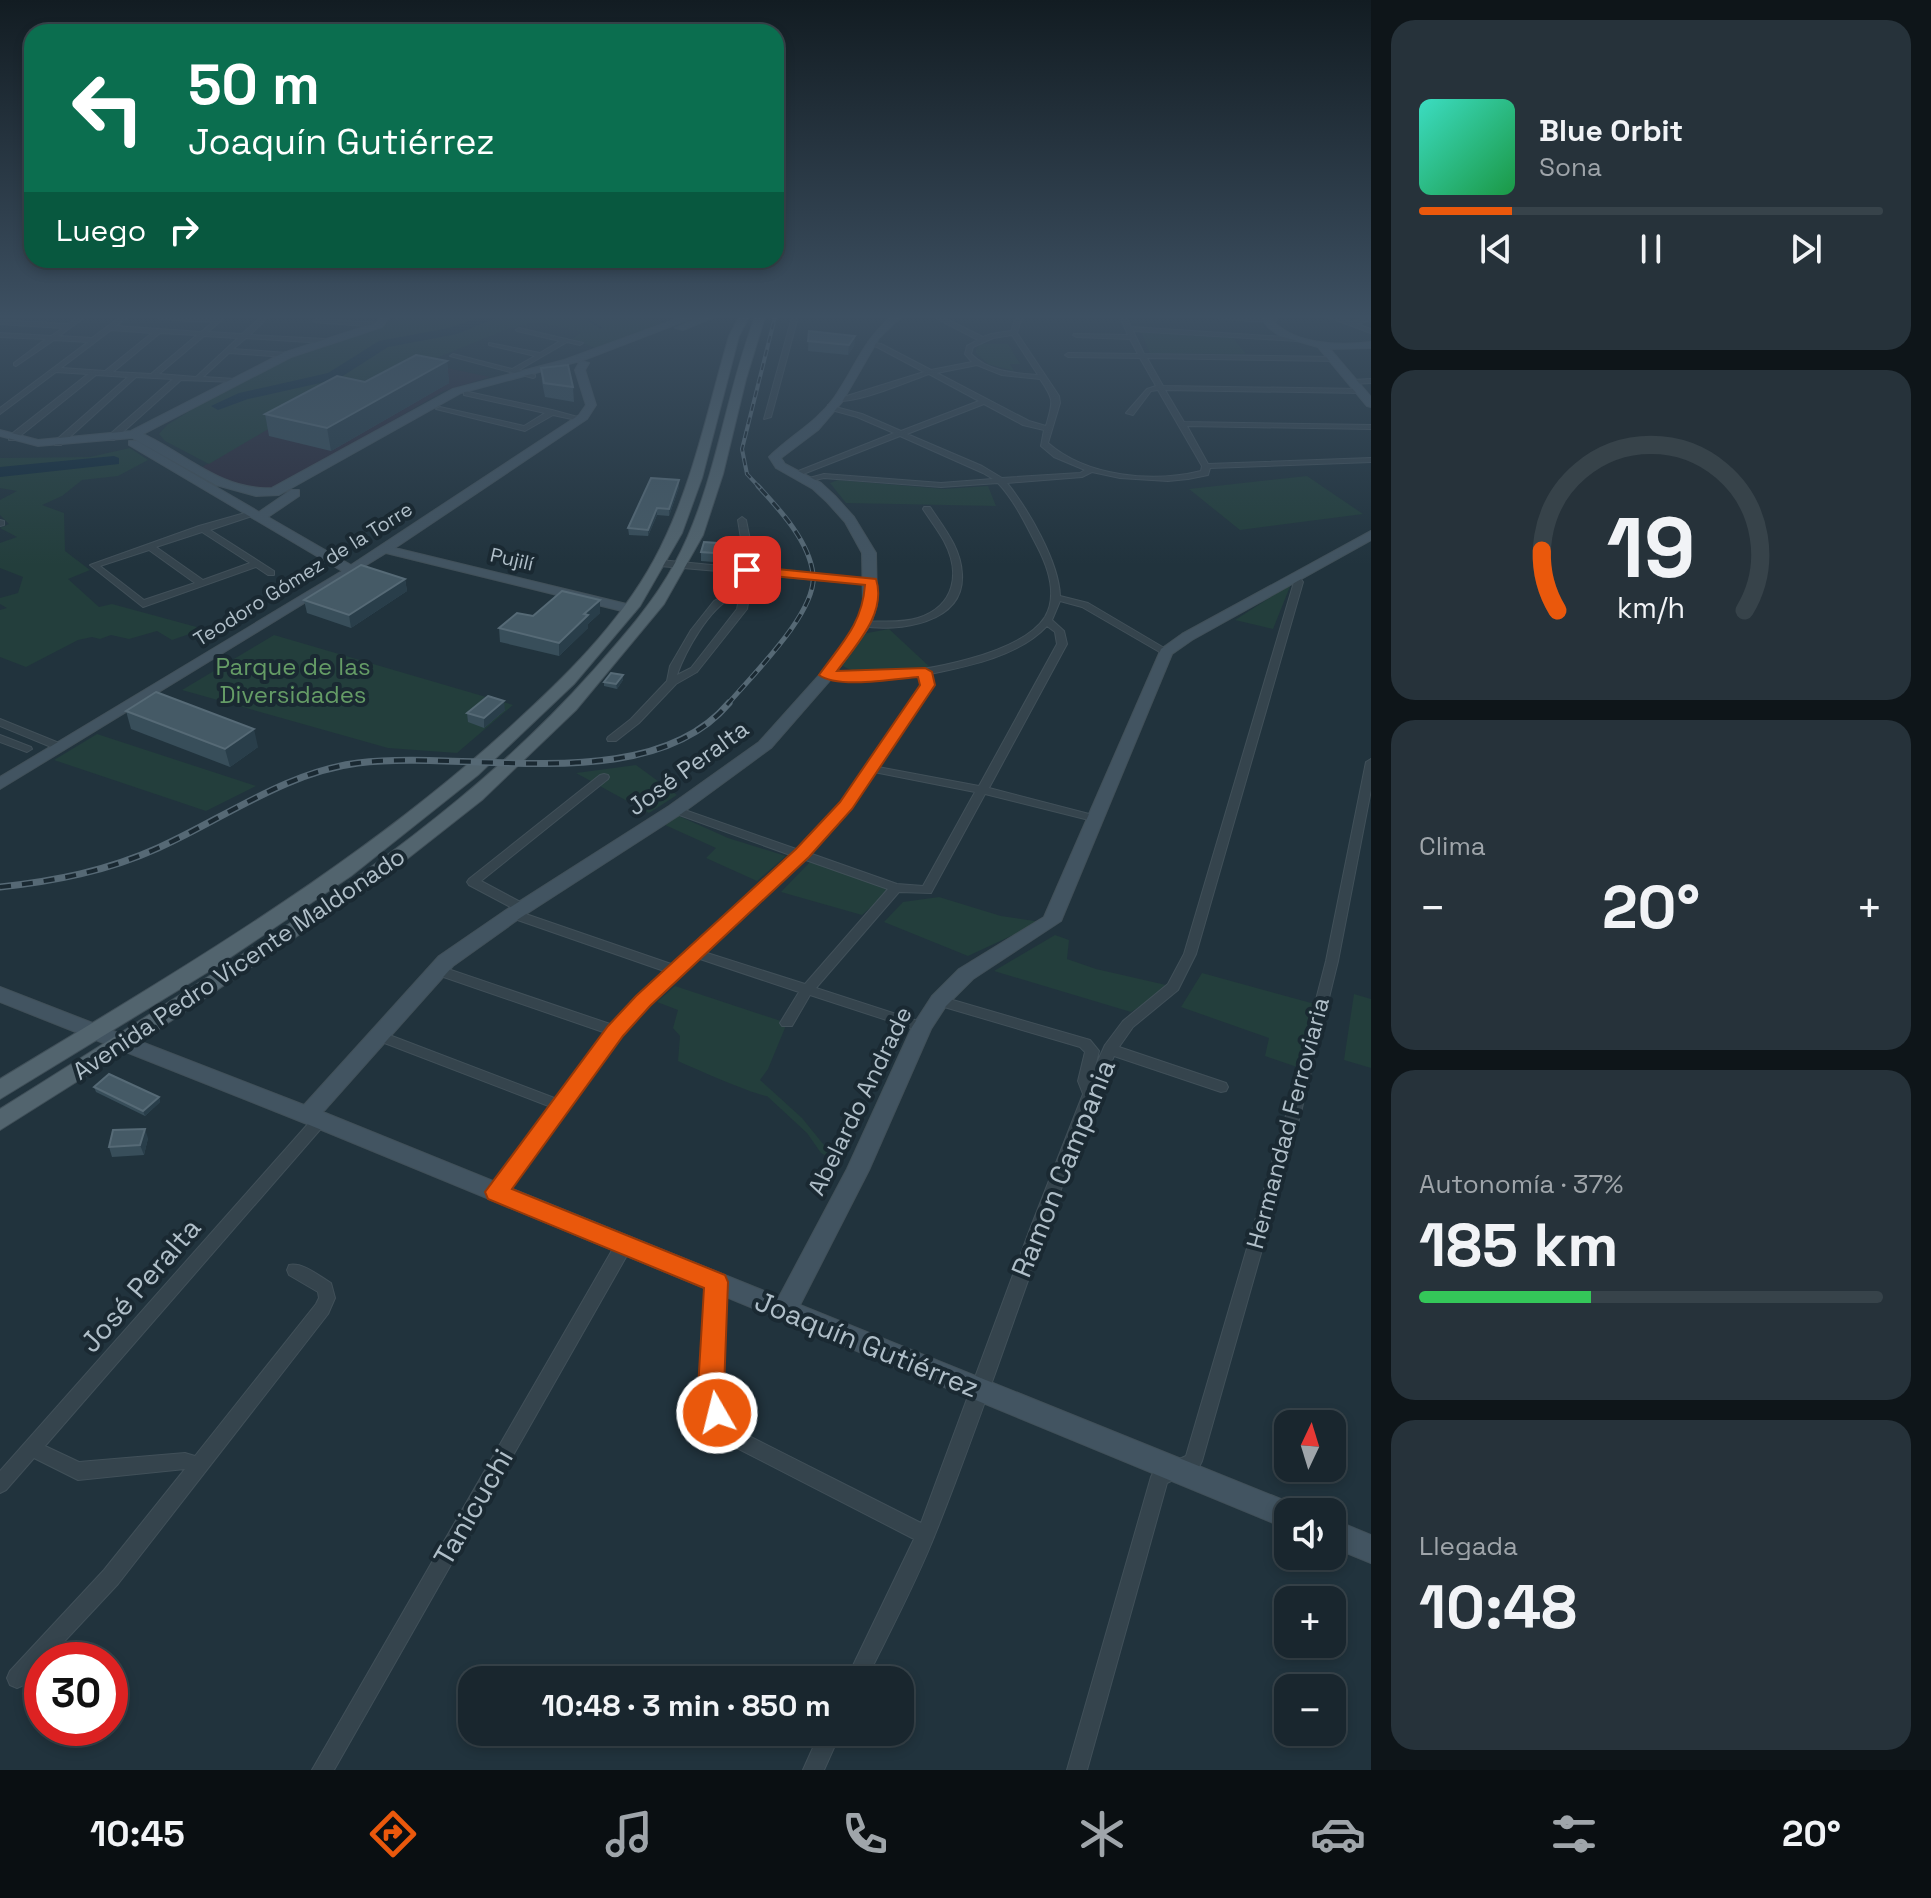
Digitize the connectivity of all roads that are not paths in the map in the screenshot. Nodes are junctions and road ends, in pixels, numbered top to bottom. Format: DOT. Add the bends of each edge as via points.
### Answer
graph roads {
  1 [pos="16,400"];
  2 [pos="57,400"];
  3 [pos="107,400"];
  4 [pos="158,400"];
  5 [pos="202,400"];
  6 [pos="442,400"];
  7 [pos="456,400"];
  8 [pos="497,400"];
  9 [pos="590,400"];
  10 [pos="716,400"];
  11 [pos="737,400"];
  12 [pos="772,400"];
  13 [pos="837,400"];
  14 [pos="848,400"];
  15 [pos="982,400"];
  16 [pos="1054,400"];
  17 [pos="1141,400"];
  18 [pos="1168,400"];
  19 [pos="985,401"];
  20 [pos="834,404"];
  21 [pos="440,409"];
  22 [pos="0,412"];
  23 [pos="552,412"];
  24 [pos="1130,413"];
  25 [pos="172,416"];
  26 [pos="767,417"];
  27 [pos="581,419"];
  28 [pos="1183,424"];
  29 [pos="1371,427"];
  30 [pos="1048,429"];
  31 [pos="899,435"];
  32 [pos="6,436"];
  33 [pos="123,436"];
  34 [pos="58,443"];
  35 [pos="160,445"];
  36 [pos="1371,460"];
  37 [pos="1206,466"];
  38 [pos="1092,469"];
  39 [pos="801,477"];
  40 [pos="1001,481"];
  41 [pos="255,507"];
  42 [pos="927,509"];
  43 [pos="742,520"];
  44 [pos="202,528"];
  45 [pos="1371,535"];
  46 [pos="149,546"];
  47 [pos="385,549"];
  48 [pos="660,563"];
  49 [pos="257,564"];
  50 [pos="682,565"];
  51 [pos="747,570"];
  52 [pos="351,571"];
  53 [pos="271,573"];
  54 [pos="1295,577"];
  55 [pos="872,582"];
  56 [pos="202,583"];
  57 [pos="735,596"];
  58 [pos="1058,598"];
  59 [pos="630,609"];
  60 [pos="1048,622"];
  61 [pos="864,624"];
  62 [pos="1166,652"];
  63 [pos="925,672"];
  64 [pos="827,675"];
  65 [pos="672,682"];
  66 [pos="0,722"];
  67 [pos="0,738"];
  68 [pos="612,739"];
  69 [pos="60,747"];
  70 [pos="27,749"];
  71 [pos="1371,762"];
  72 [pos="873,769"];
  73 [pos="604,777"];
  74 [pos="0,784"];
  75 [pos="984,790"];
  76 [pos="675,810"];
  77 [pos="1089,817"];
  78 [pos="803,853"];
  79 [pos="896,888"];
  80 [pos="517,911"];
  81 [pos="695,953"];
  82 [pos="437,970"];
  83 [pos="676,970"];
  84 [pos="807,990"];
  85 [pos="0,994"];
  86 [pos="939,1001"];
  87 [pos="787,1023"];
  88 [pos="922,1027"];
  89 [pos="615,1031"];
  90 [pos="95,1032"];
  91 [pos="379,1036"];
  92 [pos="122,1043"];
  93 [pos="1110,1049"];
  94 [pos="1221,1087"];
  95 [pos="0,1090"];
  96 [pos="1090,1093"];
  97 [pos="559,1105"];
  98 [pos="314,1117"];
  99 [pos="0,1121"];
  100 [pos="496,1192"];
  101 [pos="624,1245"];
  102 [pos="295,1270"];
  103 [pos="716,1282"];
  104 [pos="785,1310"];
  105 [pos="981,1390"];
  106 [pos="31,1448"];
  107 [pos="200,1466"];
  108 [pos="1177,1470"];
  109 [pos="0,1484"];
  110 [pos="1274,1510"];
  111 [pos="925,1535"];
  112 [pos="1346,1539"];
  113 [pos="1371,1549"];
  114 [pos="863,1666"];
  115 [pos="17,1678"];
  116 [pos="824,1746"];
  117 [pos="322,1770"];
  118 [pos="813,1770"];
  119 [pos="1077,1770"];
  1 -- 22 [label="street"];
  2 -- 32 [label="street"];
  3 -- 34 [label="street"];
  4 -- 33 [label="street"];
  5 -- 25 [label="street"];
  6 -- 41 [label="street"];
  7 -- 21 [label="street"];
  8 -- 23 [label="street"];
  9 -- 27 [label="street"];
  10 -- 48 [label="main road, Avenida Pedro Vicente Maldonado" via="681,522"];
  11 -- 50 [label="main road, Avenida Pedro Vicente Maldonado" via="710,496"];
  12 -- 26 [label="street"];
  13 -- 20 [label="street, José Peralta"];
  14 -- 20 [label="street"];
  15 -- 19 [label="street"];
  16 -- 30 [label="street"];
  17 -- 24 [label="street"];
  18 -- 28 [label="street"];
  19 -- 30 [label="street"];
  19 -- 31 [label="street"];
  20 -- 31 [label="street"];
  20 -- 39 [label="street, José Peralta" via="814,428 775,457 776,464"];
  21 -- 23 [label="street" via="525,429"];
  21 -- 41 [label="street" via="287,497"];
  23 -- 27 [label="street"];
  25 -- 33 [label="street"];
  25 -- 35 [label="street" via="156,431"];
  27 -- 47 [label="street, Teodoro Gómez de la Torre"];
  28 -- 29 [label="street"];
  28 -- 37 [label="street"];
  30 -- 38 [label="street" via="1044,444 1051,452"];
  31 -- 39 [label="street"];
  31 -- 40 [label="street"];
  32 -- 34 [label="street"];
  33 -- 34 [label="street"];
  33 -- 35 [label="street"];
  33 -- 41 [label="street" via="226,499"];
  35 -- 41 [label="street"];
  36 -- 37 [label="street"];
  37 -- 38 [label="street" via="1205,473 1176,480"];
  38 -- 40 [label="street" via="1082,475"];
  39 -- 40 [label="street" via="941,485"];
  39 -- 55 [label="street, José Peralta" via="850,520 869,553"];
  40 -- 58 [label="street" via="1043,547"];
  41 -- 44 [label="street"];
  41 -- 52 [label="street"];
  42 -- 61 [label="street" via="954,553 959,578 954,598 941,611 919,620"];
  43 -- 51 [label="street"];
  44 -- 46 [label="street"];
  44 -- 49 [label="street"];
  45 -- 54 [label="street"];
  46 -- 56 [label="street"];
  46 -- 56 [label="street" via="94,565 143,604"];
  47 -- 52 [label="street, Teodoro Gómez de la Torre"];
  47 -- 59 [label="street, Pujilí"];
  48 -- 50 [label="street"];
  48 -- 59 [label="main road, Avenida Pedro Vicente Maldonado"];
  49 -- 53 [label="street"];
  49 -- 56 [label="street"];
  50 -- 51 [label="street"];
  50 -- 92 [label="main road, Avenida Pedro Vicente Maldonado" via="591,685 487,786 411,849 315,917"];
  51 -- 55 [label="street"];
  51 -- 57 [label="street"];
  52 -- 69 [label="street, Teodoro Gómez de la Torre"];
  54 -- 62 [label="street"];
  54 -- 93 [label="street, Ramon Campania" via="1299,582 1190,954 1173,987 1128,1024"];
  55 -- 61 [label="street, José Peralta"];
  57 -- 65 [label="street" via="716,604 673,666"];
  57 -- 65 [label="street" via="742,609 694,670"];
  58 -- 60 [label="street"];
  58 -- 62 [label="street" via="1085,605"];
  59 -- 90 [label="main road, Avenida Pedro Vicente Maldonado" via="583,668 511,738 385,842"];
  60 -- 63 [label="street" via="997,653"];
  60 -- 75 [label="street" via="1059,631 1062,644"];
  61 -- 64 [label="street, José Peralta"];
  62 -- 86 [label="street, Abelardo Andrade" via="1050,924 970,971"];
  63 -- 64 [label="street"];
  63 -- 72 [label="street" via="927,685"];
  64 -- 76 [label="street, José Peralta" via="765,745"];
  65 -- 68 [label="street"];
  66 -- 69 [label="street"];
  67 -- 70 [label="street"];
  69 -- 74 [label="street, Teodoro Gómez de la Torre"];
  71 -- 108 [label="street, Hermandad Ferroviaria" via="1332,961 1294,1112 1193,1461"];
  72 -- 75 [label="street"];
  72 -- 78 [label="street"];
  73 -- 80 [label="street" via="473,882"];
  75 -- 77 [label="street"];
  75 -- 79 [label="street" via="930,888"];
  76 -- 78 [label="street"];
  76 -- 80 [label="street, José Peralta"];
  78 -- 79 [label="street"];
  78 -- 81 [label="street"];
  79 -- 84 [label="street"];
  80 -- 82 [label="street, José Peralta"];
  80 -- 83 [label="street"];
  81 -- 83 [label="street"];
  81 -- 84 [label="street"];
  82 -- 89 [label="street"];
  82 -- 91 [label="street, José Peralta"];
  83 -- 89 [label="street"];
  84 -- 87 [label="street"];
  84 -- 88 [label="street"];
  85 -- 90 [label="street, Joaquín Gutiérrez"];
  86 -- 88 [label="street, Abelardo Andrade"];
  86 -- 96 [label="street" via="1085,1043 1092,1051 1085,1081"];
  88 -- 104 [label="street, Abelardo Andrade" via="858,1170"];
  89 -- 97 [label="street"];
  90 -- 92 [label="street, Joaquín Gutiérrez"];
  90 -- 95 [label="main road, Avenida Pedro Vicente Maldonado"];
  91 -- 97 [label="street"];
  91 -- 98 [label="street, José Peralta"];
  92 -- 98 [label="street, Joaquín Gutiérrez"];
  92 -- 99 [label="main road, Avenida Pedro Vicente Maldonado"];
  93 -- 94 [label="street"];
  93 -- 96 [label="street, Ramon Campania"];
  96 -- 105 [label="street, Ramon Campania" via="1032,1237"];
  97 -- 100 [label="street"];
  98 -- 100 [label="street, Joaquín Gutiérrez"];
  98 -- 106 [label="street, José Peralta"];
  100 -- 101 [label="street, Joaquín Gutiérrez"];
  101 -- 103 [label="street, Joaquín Gutiérrez"];
  101 -- 117 [label="street, Tanicuchi"];
  102 -- 107 [label="street" via="325,1288 327,1298"];
  103 -- 104 [label="street, Joaquín Gutiérrez"];
  103 -- 111 [label="street" via="711,1389 717,1413 739,1440"];
  104 -- 105 [label="street, Joaquín Gutiérrez"];
  105 -- 108 [label="street, Joaquín Gutiérrez"];
  105 -- 111 [label="street, Ramon Campania"];
  106 -- 107 [label="street" via="78,1471 185,1461"];
  106 -- 109 [label="street, José Peralta"];
  107 -- 115 [label="street" via="111,1577"];
  108 -- 110 [label="street, Joaquín Gutiérrez"];
  108 -- 119 [label="street" via="1160,1477"];
  111 -- 114 [label="street, Ramon Campania"];
  112 -- 113 [label="street"];
  116 -- 118 [label="street"];
}
